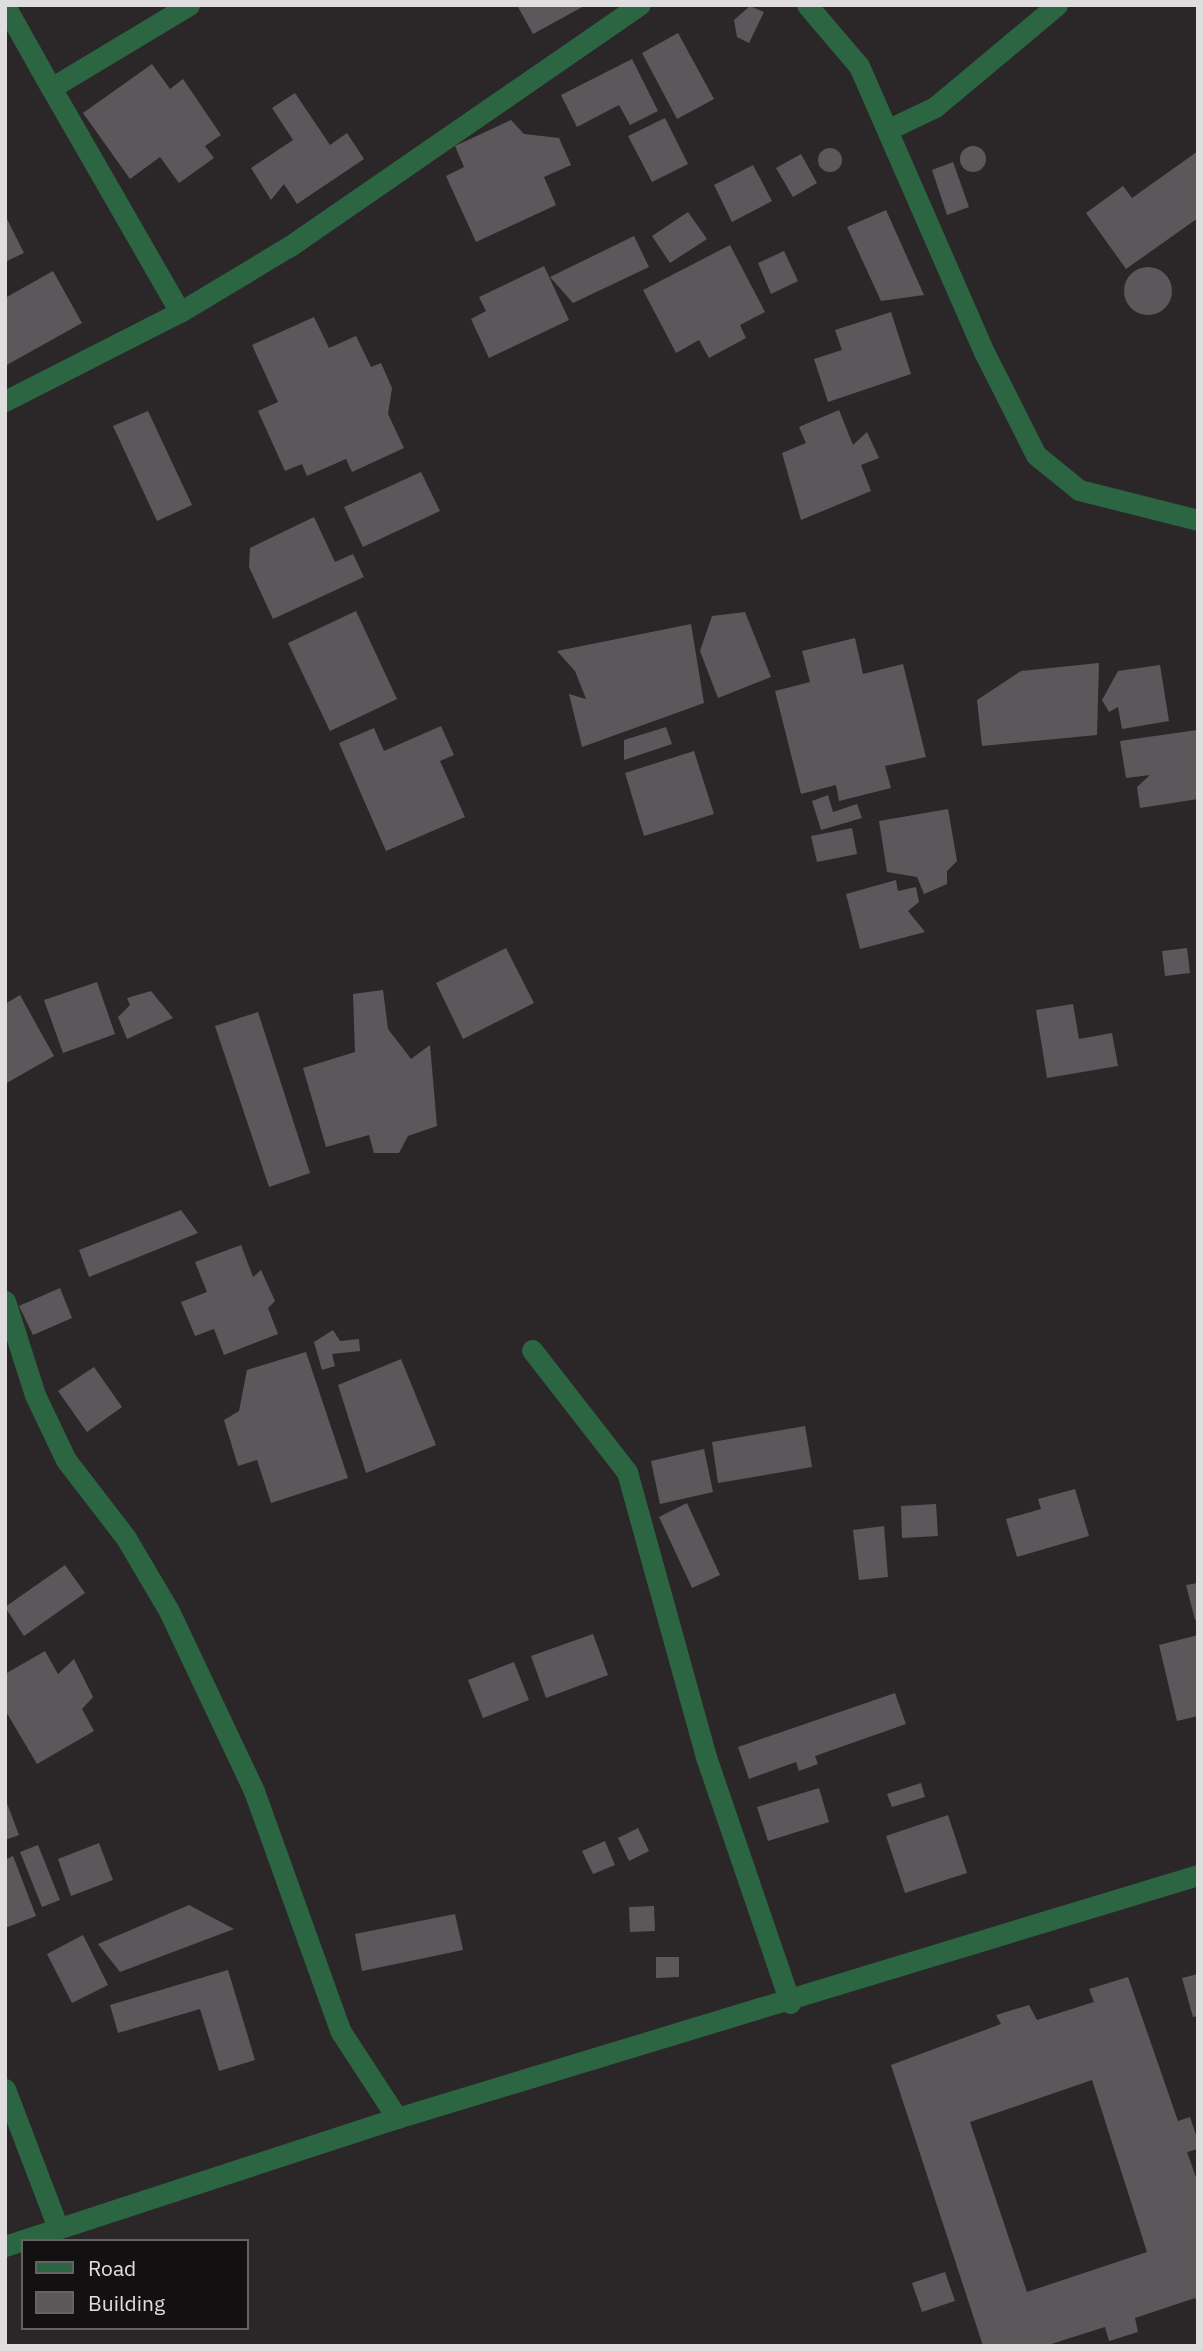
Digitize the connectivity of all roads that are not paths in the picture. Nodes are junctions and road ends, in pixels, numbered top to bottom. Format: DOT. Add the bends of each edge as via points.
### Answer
graph roads {
  1 [pos="189,5"];
  2 [pos="640,5"];
  3 [pos="807,5"];
  4 [pos="1057,5"];
  5 [pos="5,6"];
  6 [pos="51,88"];
  7 [pos="889,129"];
  8 [pos="180,312"];
  9 [pos="5,401"];
  10 [pos="1198,520"];
  11 [pos="5,1301"];
  12 [pos="532,1350"];
  13 [pos="1198,1875"];
  14 [pos="790,2003"];
  15 [pos="5,2089"];
  16 [pos="397,2118"];
  17 [pos="58,2228"];
  18 [pos="26,2239"];
  1 -- 6 [label="street"];
  2 -- 8 [label="street" via="290,246"];
  3 -- 7 [label="street" via="859,66"];
  4 -- 7 [label="street" via="934,107"];
  5 -- 6 [label="street"];
  6 -- 8 [label="street"];
  7 -- 10 [label="street" via="984,352 1036,455 1079,490"];
  8 -- 9 [label="street"];
  11 -- 16 [label="street" via="35,1395 66,1460 126,1538 169,1611 263,1814 341,2032"];
  12 -- 14 [label="street" via="627,1472 706,1757"];
  13 -- 14 [label="street"];
  14 -- 16 [label="street"];
  15 -- 17 [label="street"];
  16 -- 17 [label="street"];
  17 -- 18 [label="street"];
}
